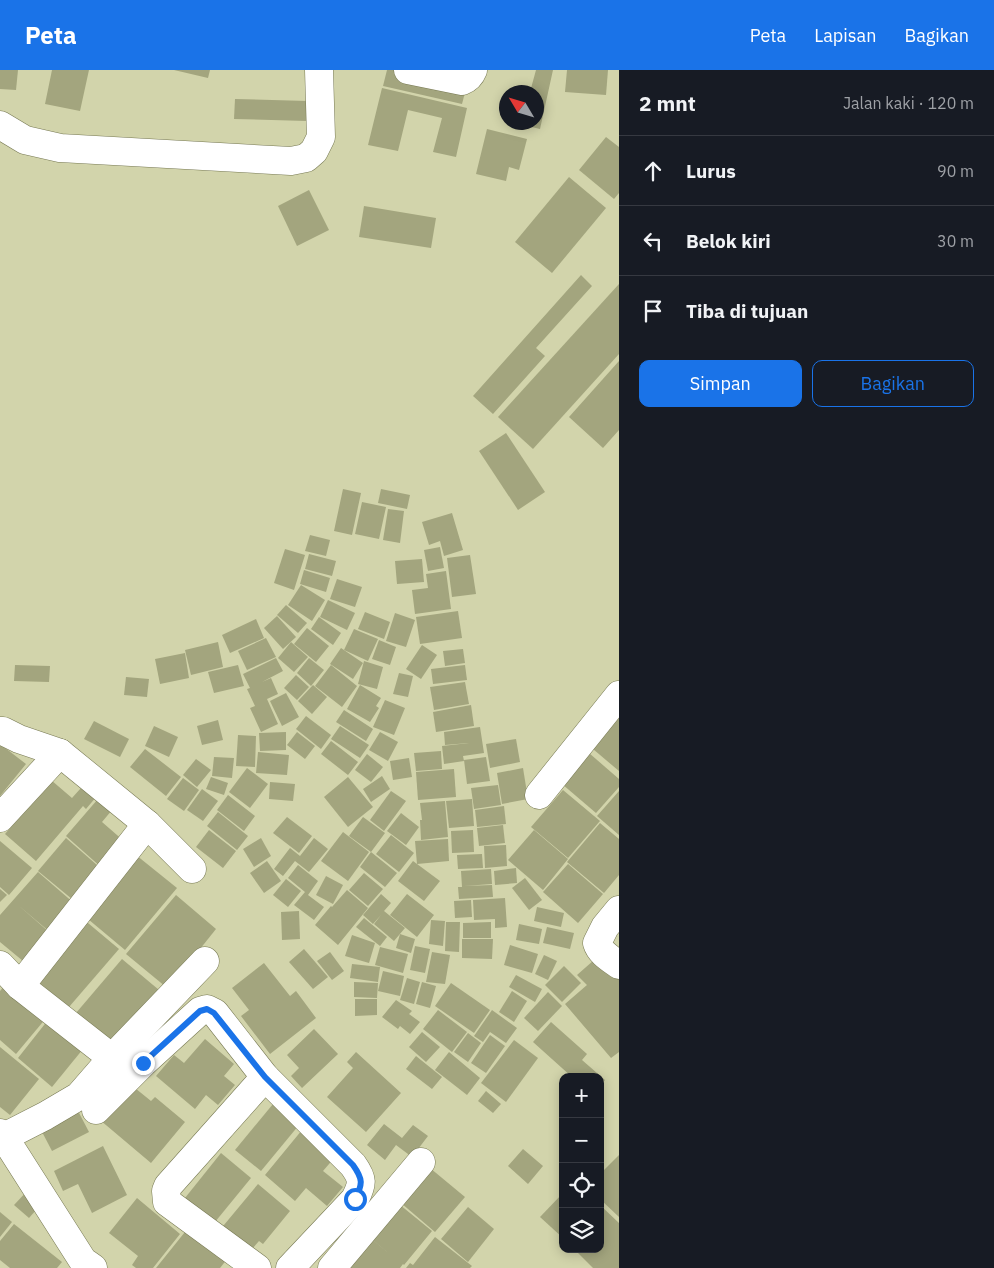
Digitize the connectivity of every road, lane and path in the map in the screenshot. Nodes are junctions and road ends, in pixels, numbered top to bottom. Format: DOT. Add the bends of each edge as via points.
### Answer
graph roads {
  1 [pos="319,70"];
  2 [pos="408,70"];
  3 [pos="473,70"];
  4 [pos="0,124"];
  5 [pos="619,696"];
  6 [pos="0,731"];
  7 [pos="60,753"];
  8 [pos="538,795"];
  9 [pos="0,818"];
  10 [pos="147,824"];
  11 [pos="192,869"];
  12 [pos="619,910"];
  13 [pos="205,961"];
  14 [pos="0,965"];
  15 [pos="619,965"];
  16 [pos="20,986"];
  17 [pos="112,1058"];
  18 [pos="265,1077"];
  19 [pos="96,1110"];
  20 [pos="2,1135"];
  21 [pos="421,1162"];
  22 [pos="84,1266"];
  23 [pos="257,1268"];
  24 [pos="290,1268"];
  25 [pos="332,1268"];
  1 -- 4 [label="street" via="321,137 314,152 306,158 291,161 60,148 25,140"];
  2 -- 3 [label="street" via="462,81"];
  5 -- 8 [label="street"];
  6 -- 7 [label="street"];
  7 -- 9 [label="street"];
  7 -- 10 [label="street"];
  10 -- 11 [label="street"];
  10 -- 16 [label="street"];
  12 -- 15 [label="street" via="597,943 601,951"];
  13 -- 17 [label="street"];
  14 -- 16 [label="street"];
  16 -- 17 [label="street"];
  17 -- 20 [label="street" via="79,1096 46,1116"];
  18 -- 19 [label="street" via="214,1013 207,1009 200,1011"];
  18 -- 23 [label="street" via="166,1192 167,1202"];
  18 -- 24 [label="street" via="353,1165 360,1176 360,1189 355,1199"];
  20 -- 22 [label="street"];
  21 -- 25 [label="street"];
}
